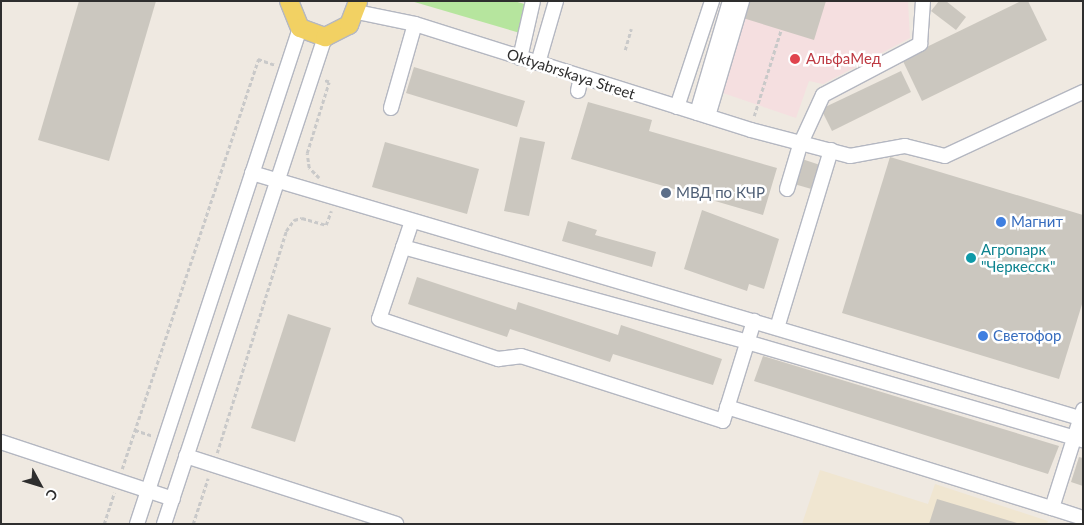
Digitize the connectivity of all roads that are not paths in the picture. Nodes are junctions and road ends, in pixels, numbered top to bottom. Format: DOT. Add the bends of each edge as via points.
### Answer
graph roads {
  1 [pos="533,1"];
  2 [pos="556,1"];
  3 [pos="712,1"];
  4 [pos="730,1"];
  5 [pos="742,1"];
  6 [pos="922,1"];
  7 [pos="287,5"];
  8 [pos="357,6"];
  9 [pos="415,24"];
  10 [pos="300,28"];
  11 [pos="325,37"];
  12 [pos="520,58"];
  13 [pos="538,63"];
  14 [pos="581,77"];
  15 [pos="578,91"];
  16 [pos="1083,92"];
  17 [pos="677,107"];
  18 [pos="391,108"];
  19 [pos="702,115"];
  20 [pos="800,145"];
  21 [pos="831,150"];
  22 [pos="252,174"];
  23 [pos="278,181"];
  24 [pos="787,190"];
  25 [pos="412,221"];
  26 [pos="403,248"];
  27 [pos="754,321"];
  28 [pos="777,328"];
  29 [pos="747,342"];
  30 [pos="727,407"];
  31 [pos="1082,415"];
  32 [pos="1078,439"];
  33 [pos="1,442"];
  34 [pos="186,456"];
  35 [pos="148,490"];
  36 [pos="172,499"];
  37 [pos="1052,508"];
  38 [pos="1083,518"];
  39 [pos="137,524"];
  40 [pos="164,524"];
  41 [pos="396,524"];
  1 -- 12 [label="street"];
  2 -- 13 [label="street"];
  3 -- 17 [label="street"];
  4 -- 19 [label="street"];
  5 -- 19 [label="street"];
  6 -- 20 [label="street" via="920,44 823,94"];
  7 -- 10 [label="main road"];
  8 -- 9 [label="street, Oktyabrskaya Street"];
  8 -- 11 [label="main road, Oktyabrskaya Street" via="342,31"];
  9 -- 12 [label="street, Oktyabrskaya Street"];
  9 -- 18 [label="street"];
  10 -- 11 [label="main road"];
  10 -- 22 [label="street"];
  11 -- 23 [label="street"];
  12 -- 13 [label="street, Oktyabrskaya Street"];
  13 -- 14 [label="street, Oktyabrskaya Street"];
  14 -- 15 [label="street"];
  14 -- 17 [label="street, Oktyabrskaya Street"];
  16 -- 21 [label="street, Oktyabrskaya Street" via="945,156 905,146 850,156"];
  17 -- 19 [label="street, Oktyabrskaya Street"];
  19 -- 20 [label="street, Oktyabrskaya Street"];
  20 -- 21 [label="street, Oktyabrskaya Street"];
  20 -- 24 [label="street"];
  21 -- 28 [label="street"];
  22 -- 23 [label="street"];
  22 -- 35 [label="street"];
  23 -- 25 [label="street"];
  23 -- 34 [label="street"];
  25 -- 26 [label="street"];
  25 -- 27 [label="street"];
  26 -- 29 [label="street"];
  26 -- 30 [label="street" via="379,319 498,359 521,356 722,421"];
  27 -- 28 [label="street"];
  27 -- 29 [label="street"];
  28 -- 31 [label="street"];
  29 -- 30 [label="street"];
  29 -- 32 [label="street"];
  30 -- 37 [label="street"];
  31 -- 32 [label="street"];
  32 -- 37 [label="street"];
  33 -- 35 [label="street"];
  34 -- 36 [label="street"];
  34 -- 41 [label="street"];
  35 -- 36 [label="street"];
  35 -- 39 [label="street"];
  36 -- 40 [label="street"];
  37 -- 38 [label="street"];
}
